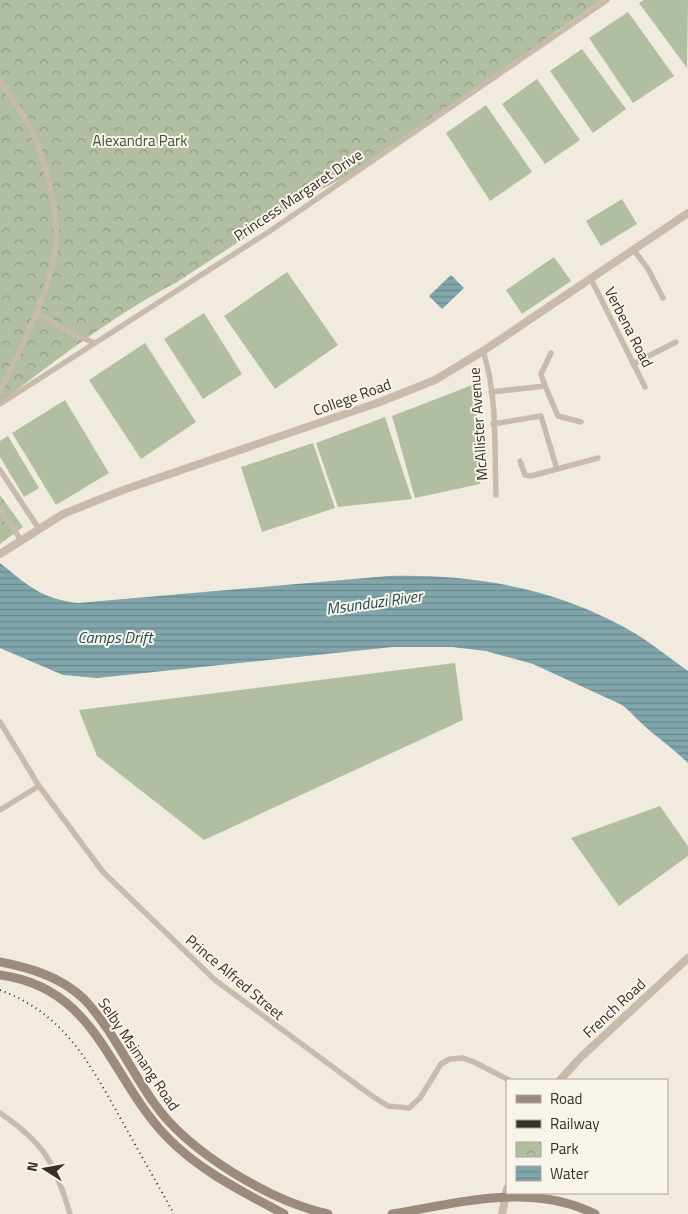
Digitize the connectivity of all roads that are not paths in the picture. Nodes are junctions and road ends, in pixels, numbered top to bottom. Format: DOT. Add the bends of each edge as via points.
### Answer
graph roads {
  1 [pos="606,0"];
  2 [pos="0,81"];
  3 [pos="688,213"];
  4 [pos="633,249"];
  5 [pos="591,279"];
  6 [pos="663,298"];
  7 [pos="36,312"];
  8 [pos="676,342"];
  9 [pos="94,343"];
  10 [pos="483,351"];
  11 [pos="551,354"];
  12 [pos="634,364"];
  13 [pos="545,386"];
  14 [pos="645,387"];
  15 [pos="0,392"];
  16 [pos="491,392"];
  17 [pos="0,404"];
  18 [pos="581,422"];
  19 [pos="492,424"];
  20 [pos="598,458"];
  21 [pos="520,460"];
  22 [pos="557,469"];
  23 [pos="0,470"];
  24 [pos="496,495"];
  25 [pos="0,509"];
  26 [pos="39,529"];
  27 [pos="21,540"];
  28 [pos="0,554"];
  29 [pos="0,722"];
  30 [pos="39,786"];
  31 [pos="0,810"];
  32 [pos="0,955"];
  33 [pos="688,958"];
  34 [pos="0,962"];
  35 [pos="16,966"];
  36 [pos="0,975"];
  37 [pos="507,1079"];
  38 [pos="561,1079"];
  39 [pos="0,1112"];
  40 [pos="505,1193"];
  41 [pos="520,1194"];
  42 [pos="536,1195"];
  43 [pos="70,1214"];
  44 [pos="284,1214"];
  45 [pos="328,1214"];
  46 [pos="392,1214"];
  47 [pos="502,1214"];
  48 [pos="595,1214"];
  1 -- 9 [label="street, Princess Margaret Drive" via="273,229"];
  2 -- 7 [label="street" via="32,131 44,164 55,213 54,258"];
  3 -- 4 [label="street, College Road"];
  4 -- 5 [label="street, College Road"];
  4 -- 6 [label="street"];
  5 -- 10 [label="street, College Road"];
  5 -- 12 [label="street, Verbena Road"];
  7 -- 9 [label="street"];
  7 -- 15 [label="street"];
  8 -- 12 [label="street"];
  9 -- 17 [label="street, Princess Margaret Drive"];
  10 -- 16 [label="street, McAllister Avenue"];
  10 -- 26 [label="street, College Road" via="435,380 403,393 123,490 63,514"];
  11 -- 13 [label="street" via="541,374"];
  12 -- 14 [label="street, Verbena Road"];
  13 -- 16 [label="street"];
  13 -- 18 [label="street" via="558,416"];
  16 -- 19 [label="street, McAllister Avenue"];
  19 -- 22 [label="street" via="541,416"];
  19 -- 24 [label="street, McAllister Avenue"];
  20 -- 22 [label="street"];
  21 -- 22 [label="street" via="527,476"];
  23 -- 26 [label="street"];
  25 -- 27 [label="street"];
  26 -- 27 [label="street, College Road"];
  27 -- 28 [label="street, College Road"];
  29 -- 30 [label="street, Prince Alfred Street"];
  30 -- 31 [label="street"];
  30 -- 37 [label="street, Prince Alfred Street" via="103,872 196,964 267,1020 384,1104 398,1108 414,1105 441,1064 455,1058 474,1062"];
  32 -- 35 [label="main road"];
  33 -- 38 [label="street, French Road"];
  34 -- 35 [label="main road, Selby Msimang Road"];
  35 -- 45 [label="main road, Selby Msimang Road" via="58,980 84,999 172,1126 200,1151 280,1198"];
  36 -- 44 [label="main road, Selby Msimang Road" via="38,984 69,1004 89,1024 144,1110 167,1138 199,1165"];
  39 -- 43 [label="street" via="41,1147 57,1174"];
  40 -- 46 [label="main road"];
  40 -- 47 [label="street"];
  41 -- 42 [label="main road"];
  42 -- 48 [label="main road"];
}
